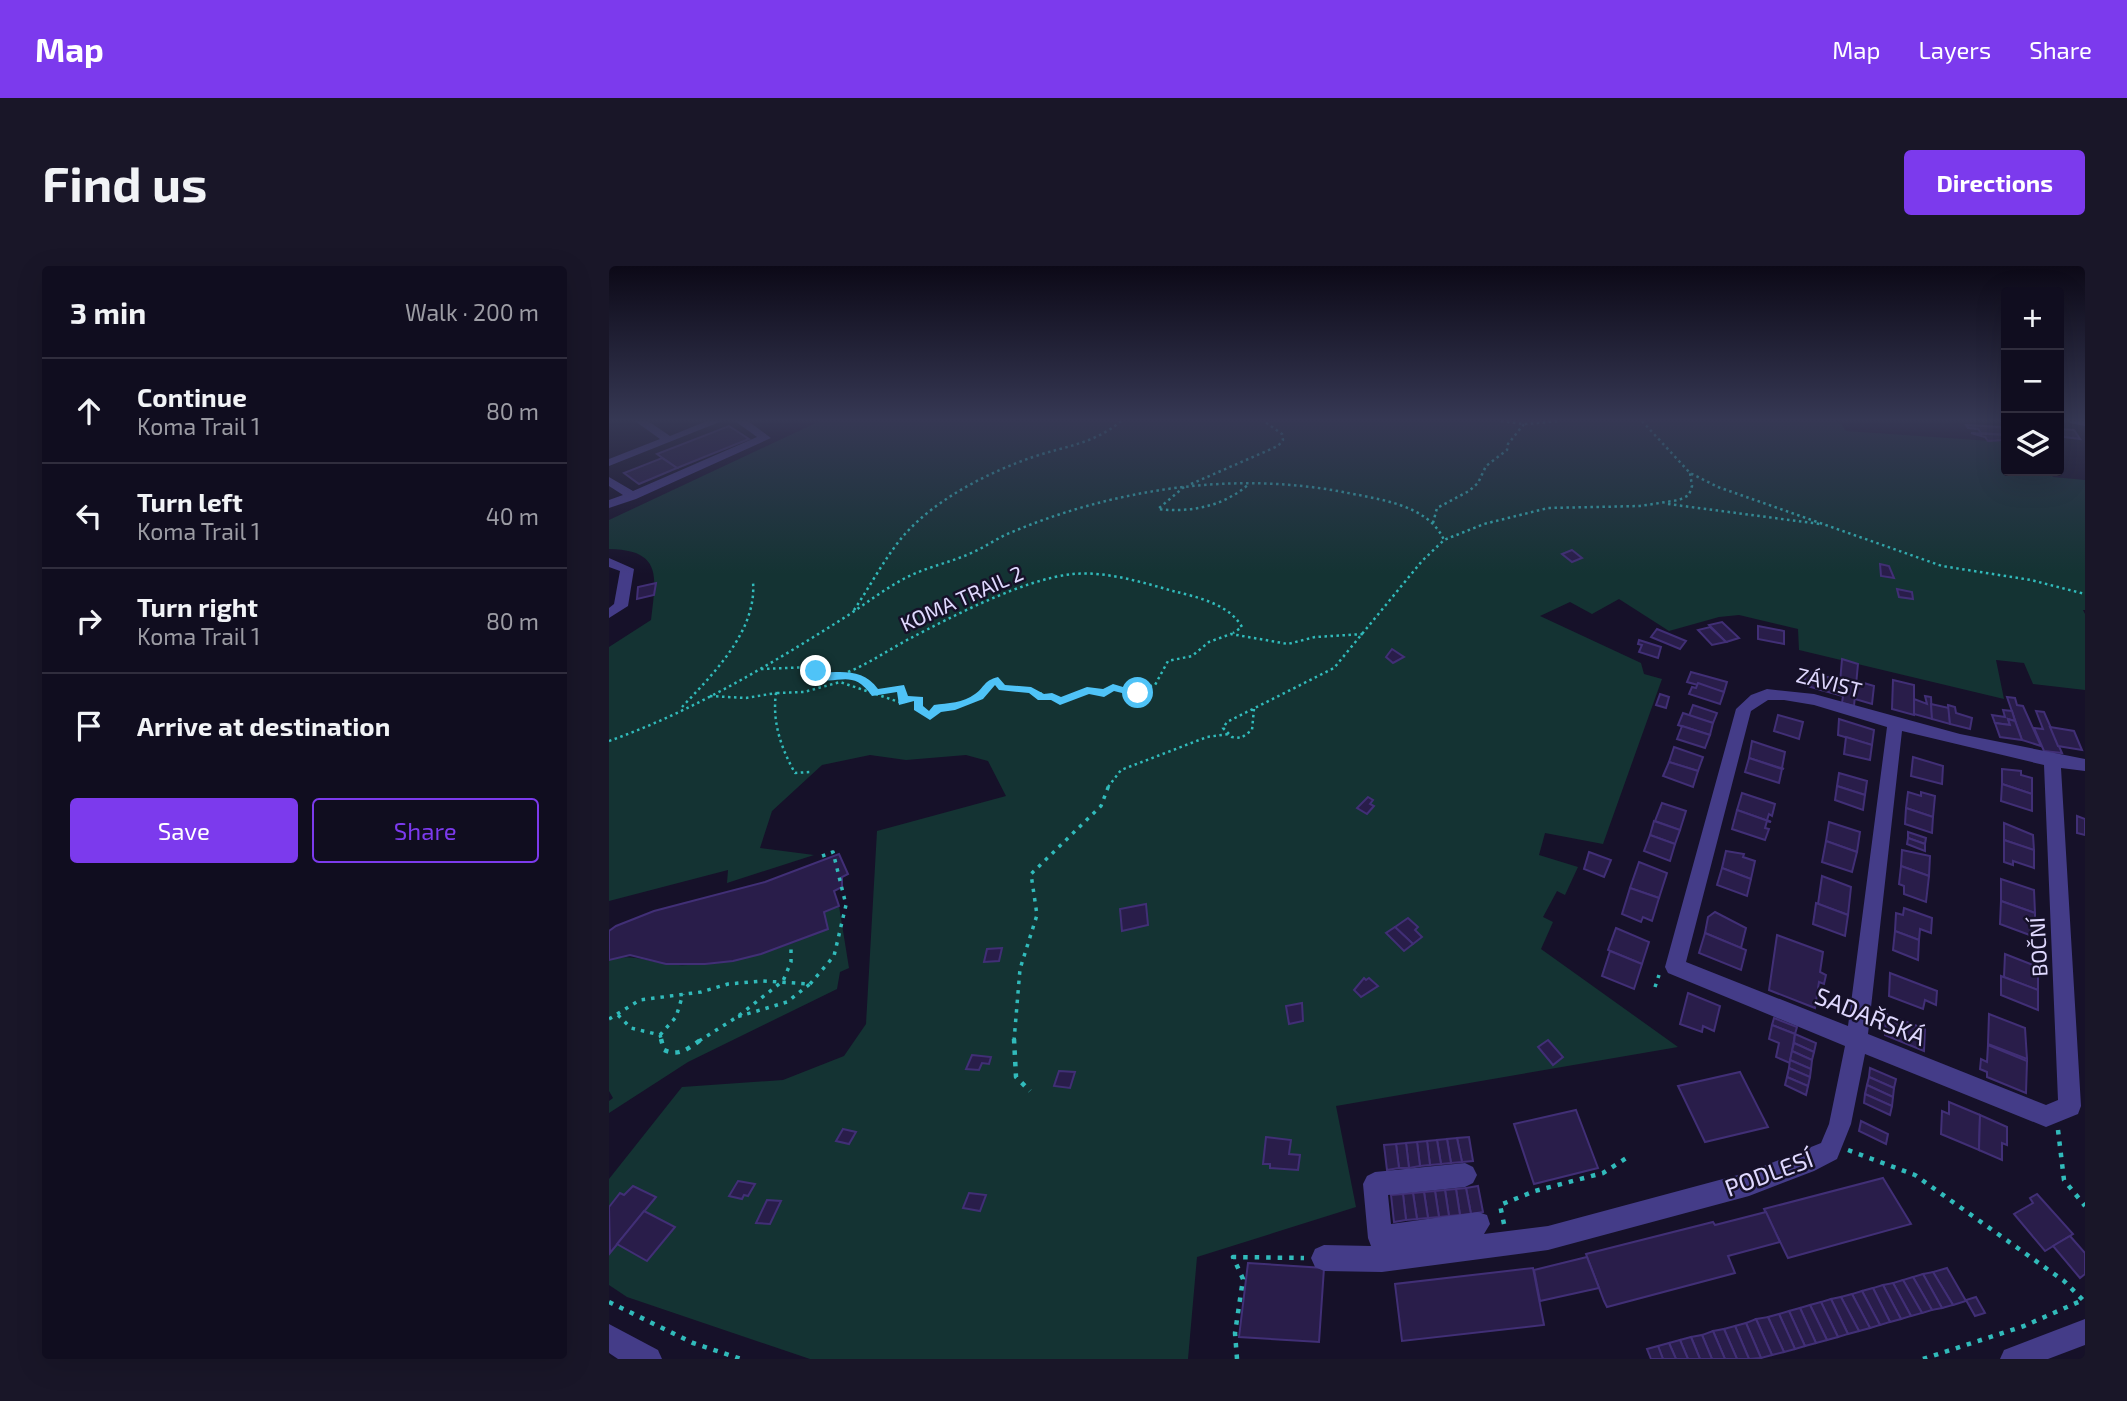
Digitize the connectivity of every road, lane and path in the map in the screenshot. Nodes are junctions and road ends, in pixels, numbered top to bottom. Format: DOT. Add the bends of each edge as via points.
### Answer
graph roads {
  1 [pos="687,472"];
  2 [pos="997,472"];
  3 [pos="1217,472"];
  4 [pos="1482,472"];
  5 [pos="1690,473"];
  6 [pos="609,481"];
  7 [pos="1251,482"];
  8 [pos="1187,485"];
  9 [pos="632,496"];
  10 [pos="609,504"];
  11 [pos="1662,504"];
  12 [pos="1433,523"];
  13 [pos="1834,526"];
  14 [pos="1444,540"];
  15 [pos="609,562"];
  16 [pos="627,569"];
  17 [pos="609,573"];
  18 [pos="753,582"];
  19 [pos="2085,594"];
  20 [pos="853,612"];
  21 [pos="609,614"];
  22 [pos="1231,634"];
  23 [pos="1364,634"];
  24 [pos="760,668"];
  25 [pos="844,674"];
  26 [pos="776,693"];
  27 [pos="710,696"];
  28 [pos="902,703"];
  29 [pos="1254,709"];
  30 [pos="678,711"];
  31 [pos="1895,723"];
  32 [pos="1229,734"];
  33 [pos="609,741"];
  34 [pos="2052,760"];
  35 [pos="2085,765"];
  36 [pos="810,772"];
  37 [pos="822,856"];
  38 [pos="791,944"];
  39 [pos="1668,967"];
  40 [pos="783,981"];
  41 [pos="810,984"];
  42 [pos="1655,986"];
  43 [pos="684,994"];
  44 [pos="618,1014"];
  45 [pos="737,1017"];
  46 [pos="609,1019"];
  47 [pos="660,1035"];
  48 [pos="1857,1040"];
  49 [pos="1030,1091"];
  50 [pos="2051,1123"];
  51 [pos="2067,1131"];
  52 [pos="1832,1144"];
  53 [pos="1628,1157"];
  54 [pos="1465,1175"];
  55 [pos="2085,1206"];
  56 [pos="1500,1209"];
  57 [pos="1478,1224"];
  58 [pos="1381,1248"];
  59 [pos="1324,1258"];
  60 [pos="2084,1299"];
  61 [pos="609,1302"];
  62 [pos="2085,1332"];
  63 [pos="609,1337"];
  64 [pos="649,1359"];
  65 [pos="741,1359"];
  66 [pos="1237,1359"];
  67 [pos="1923,1359"];
  68 [pos="2013,1359"];
  1 -- 9 [label="street"];
  2 -- 20 [label="path" via="905,534"];
  3 -- 8 [label="path"];
  4 -- 12 [label="path" via="1478,483 1458,499 1435,509"];
  5 -- 11 [label="path" via="1689,495"];
  5 -- 13 [label="path" via="1770,508"];
  6 -- 9 [label="street"];
  7 -- 8 [label="path"];
  7 -- 8 [label="path" via="1241,493 1222,501 1193,509 1158,509"];
  7 -- 12 [label="path" via="1373,498"];
  8 -- 20 [label="path" via="1066,512 1013,531 969,554 919,571"];
  9 -- 10 [label="street"];
  11 -- 13 [label="path"];
  11 -- 14 [label="path" via="1548,508 1484,524"];
  12 -- 14 [label="path"];
  13 -- 19 [label="path" via="1942,566"];
  14 -- 23 [label="path"];
  15 -- 16 [label="street"];
  16 -- 17 [label="street"];
  16 -- 21 [label="street" via="621,606"];
  18 -- 30 [label="path" via="756,592 747,618 710,677"];
  20 -- 24 [label="path"];
  22 -- 23 [label="path" via="1296,644 1315,636"];
  22 -- 25 [label="path, KOMA TRAIL 2" via="1242,627 1240,622 1171,589 1106,576 1063,575 996,596"];
  22 -- 28 [label="path" via="1209,642 1192,656 1168,662 1154,685 1141,693 1113,687 1060,702 1031,690 1002,688 998,680 989,683 979,696 951,708 938,708 930,717 918,708 919,699"];
  23 -- 29 [label="path" via="1334,668"];
  24 -- 25 [label="path" via="813,667 818,676"];
  24 -- 27 [label="path"];
  25 -- 28 [label="path" via="869,681 876,693 900,688"];
  26 -- 27 [label="path" via="746,698"];
  26 -- 28 [label="path" via="840,682"];
  26 -- 36 [label="path" via="774,717 781,751 796,773"];
  27 -- 30 [label="path"];
  29 -- 32 [label="path" via="1224,725"];
  29 -- 32 [label="path" via="1252,730 1241,738"];
  30 -- 33 [label="path"];
  31 -- 34 [label="street, ZÁVIST"];
  31 -- 39 [label="street, ZÁVIST" via="1781,694 1766,694 1744,709"];
  31 -- 48 [label="street, PODLESÍ"];
  32 -- 49 [label="path" via="1207,737 1121,769 1101,806 1031,874 1037,915 1020,969 1013,1052 1016,1077"];
  34 -- 35 [label="street, ZÁVIST"];
  34 -- 50 [label="street, BOČNÍ" via="2070,1106"];
  37 -- 41 [label="path" via="833,852 846,905 834,956"];
  38 -- 40 [label="path" via="791,961"];
  39 -- 42 [label="path"];
  39 -- 48 [label="street, SADAŘSKÁ"];
  40 -- 41 [label="path"];
  40 -- 43 [label="path" via="742,982"];
  40 -- 45 [label="path"];
  41 -- 45 [label="path" via="797,996 765,1011"];
  43 -- 44 [label="path" via="640,1000"];
  43 -- 47 [label="path" via="676,1017"];
  44 -- 46 [label="path"];
  44 -- 47 [label="path" via="636,1031"];
  45 -- 47 [label="path" via="682,1052 664,1051"];
  48 -- 50 [label="street, SADAŘSKÁ"];
  48 -- 52 [label="street, PODLESÍ"];
  50 -- 51 [label="path"];
  50 -- 55 [label="path" via="2064,1180"];
  52 -- 58 [label="street, PODLESÍ" via="1829,1151 1806,1163 1749,1184 1548,1238"];
  52 -- 60 [label="path" via="1915,1175"];
  53 -- 56 [label="path" via="1604,1173 1535,1191 1500,1205"];
  54 -- 58 [label="street" via="1375,1184"];
  57 -- 58 [label="street"];
  58 -- 59 [label="street, PODLESÍ"];
  59 -- 66 [label="path" via="1233,1257 1243,1279 1235,1333"];
  60 -- 67 [label="path" via="2049,1317"];
  61 -- 65 [label="path" via="693,1343"];
  62 -- 68 [label="street"];
  63 -- 64 [label="street"];
}
